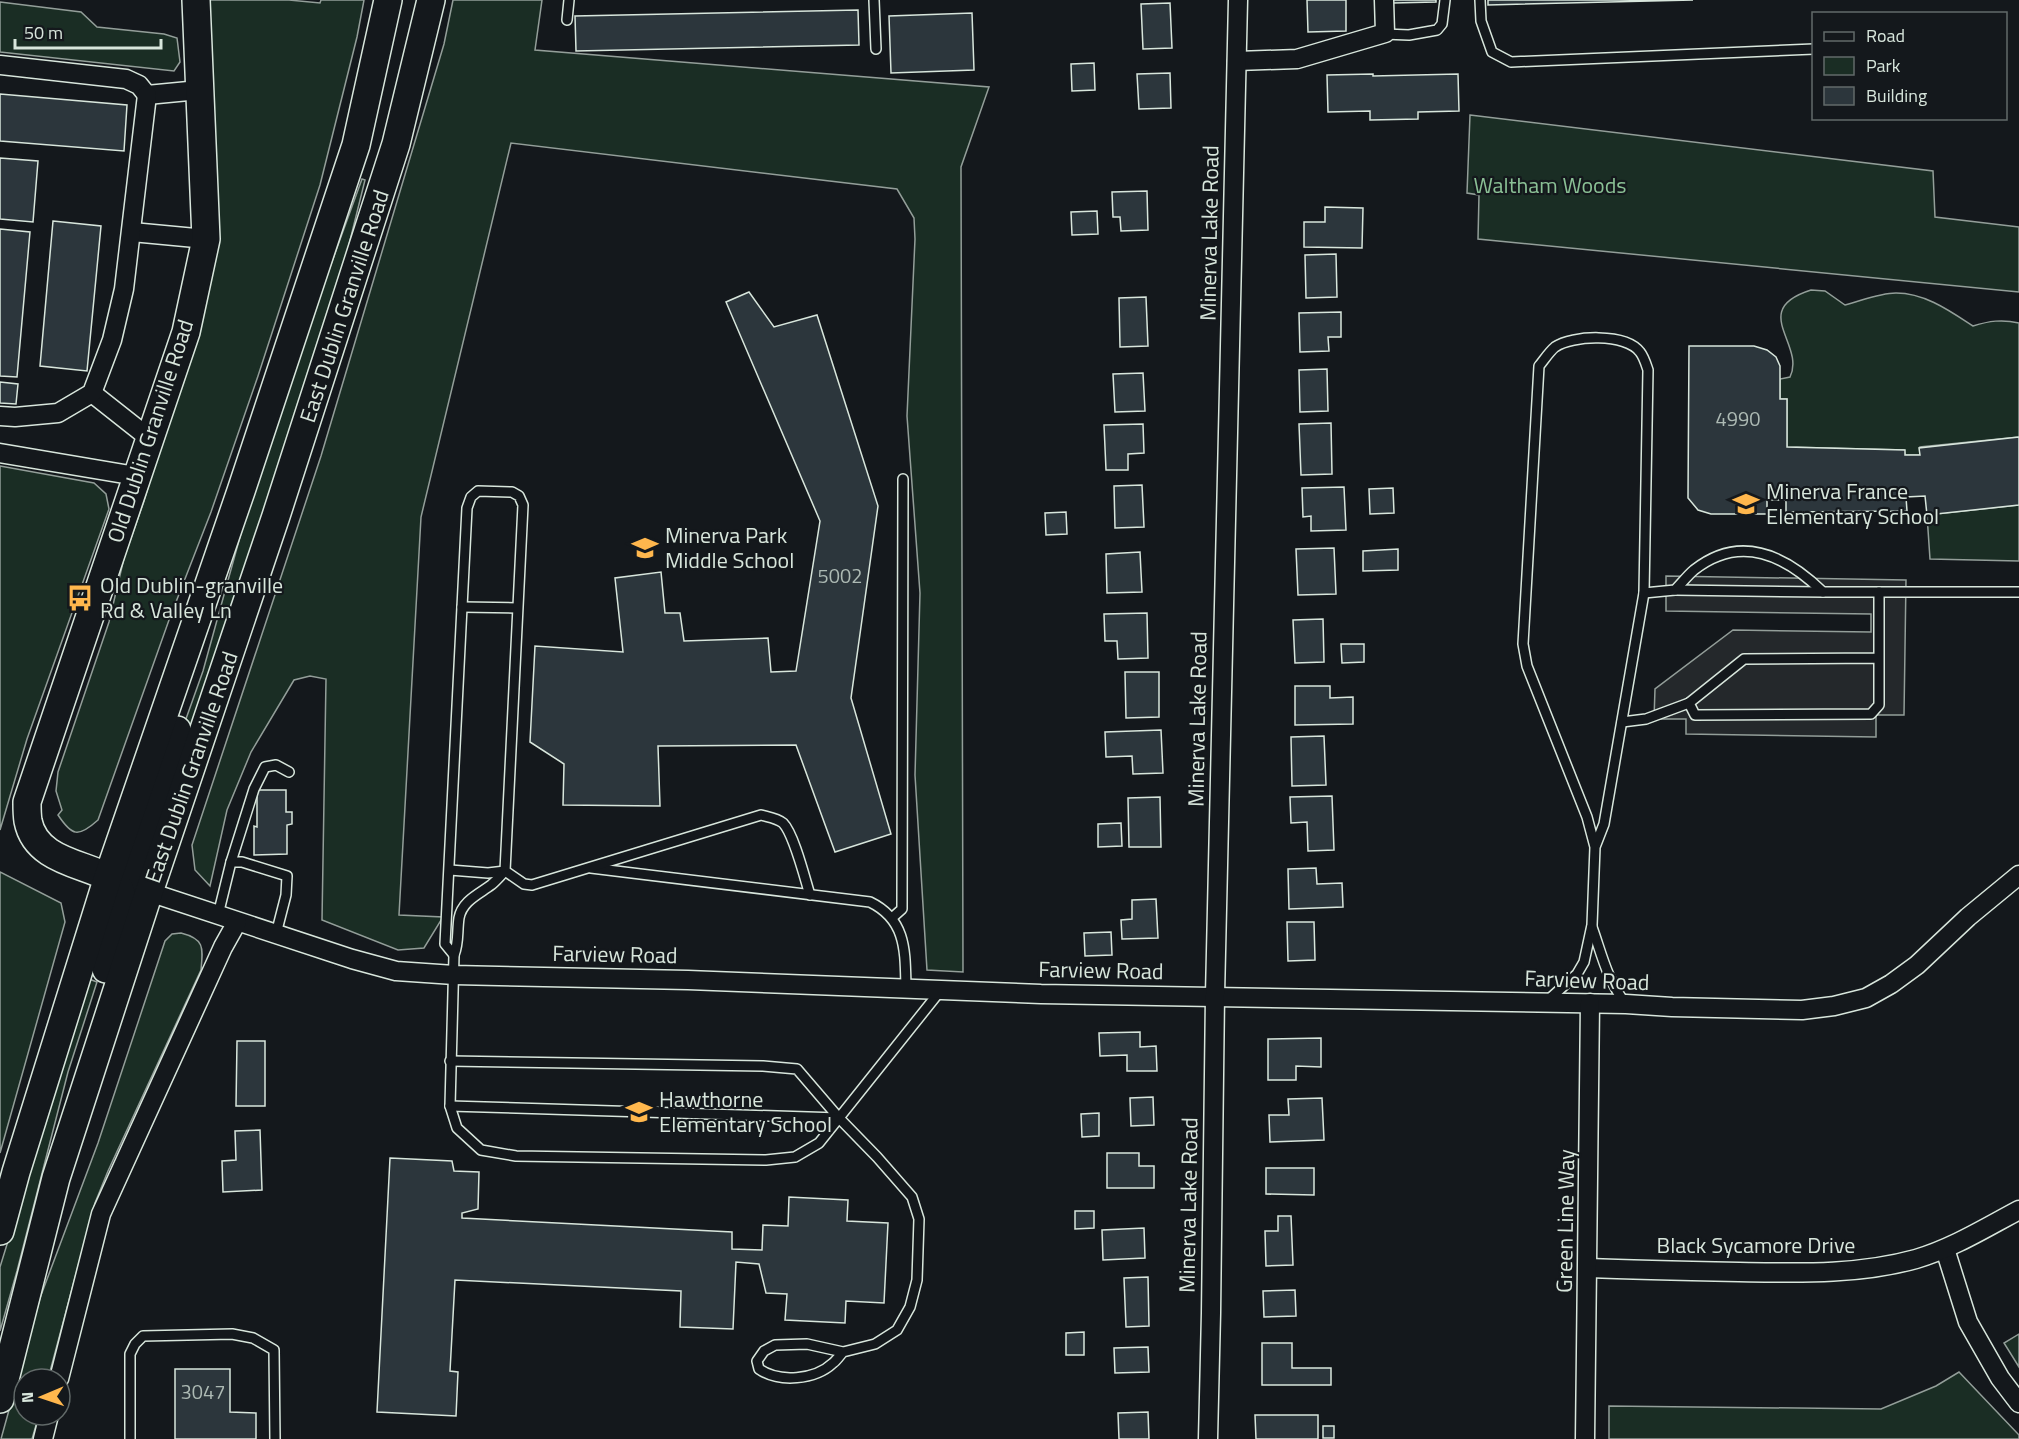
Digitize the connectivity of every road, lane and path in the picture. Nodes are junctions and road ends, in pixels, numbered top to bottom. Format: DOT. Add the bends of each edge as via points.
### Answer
graph roads {
  1 [pos="196,0"];
  2 [pos="388,0"];
  3 [pos="431,0"];
  4 [pos="569,0"];
  5 [pos="874,0"];
  6 [pos="1238,0"];
  7 [pos="1384,0"];
  8 [pos="1445,0"];
  9 [pos="1480,0"];
  10 [pos="567,20"];
  11 [pos="1384,34"];
  12 [pos="876,49"];
  13 [pos="1812,49"];
  14 [pos="1237,61"];
  15 [pos="0,65"];
  16 [pos="199,90"];
  17 [pos="147,95"];
  18 [pos="132,232"];
  19 [pos="206,239"];
  20 [pos="92,393"];
  21 [pos="0,416"];
  22 [pos="149,438"];
  23 [pos="0,453"];
  24 [pos="136,476"];
  25 [pos="903,478"];
  26 [pos="241,491"];
  27 [pos="1674,590"];
  28 [pos="1823,592"];
  29 [pos="1880,592"];
  30 [pos="2019,592"];
  31 [pos="1644,593"];
  32 [pos="462,606"];
  33 [pos="518,608"];
  34 [pos="1879,658"];
  35 [pos="1689,703"];
  36 [pos="1622,722"];
  37 [pos="289,772"];
  38 [pos="1595,847"];
  39 [pos="231,862"];
  40 [pos="587,868"];
  41 [pos="450,870"];
  42 [pos="505,871"];
  43 [pos="2019,875"];
  44 [pos="108,877"];
  45 [pos="149,892"];
  46 [pos="810,895"];
  47 [pos="218,915"];
  48 [pos="893,917"];
  49 [pos="237,922"];
  50 [pos="1592,925"];
  51 [pos="276,934"];
  52 [pos="454,955"];
  53 [pos="454,975"];
  54 [pos="906,988"];
  55 [pos="941,990"];
  56 [pos="1215,995"];
  57 [pos="1545,1002"];
  58 [pos="1590,1003"];
  59 [pos="1626,1004"];
  60 [pos="450,1061"];
  61 [pos="450,1106"];
  62 [pos="839,1118"];
  63 [pos="66,1147"];
  64 [pos="2019,1210"];
  65 [pos="0,1231"];
  66 [pos="1945,1249"];
  67 [pos="1589,1268"];
  68 [pos="843,1352"];
  69 [pos="62,1367"];
  70 [pos="0,1399"];
  71 [pos="2019,1403"];
  72 [pos="130,1439"];
  73 [pos="275,1439"];
  74 [pos="1208,1439"];
  75 [pos="1585,1439"];
  1 -- 16 [label="main road, Old Dublin Granville Road"];
  2 -- 26 [label="main road, East Dublin Granville Road" via="356,145"];
  3 -- 45 [label="main road, East Dublin Granville Road" via="396,144"];
  4 -- 10 [label="lane"];
  5 -- 12 [label="lane"];
  6 -- 14 [label="street, Minerva Lake Road"];
  7 -- 11 [label="street"];
  8 -- 11 [label="lane" via="1442,24 1437,30"];
  9 -- 13 [label="lane" via="1480,21 1492,52 1511,62"];
  11 -- 14 [label="street" via="1297,59"];
  14 -- 56 [label="street, Minerva Lake Road"];
  15 -- 17 [label="street" via="126,79 139,85"];
  16 -- 17 [label="street"];
  16 -- 19 [label="main road, Old Dublin Granville Road"];
  17 -- 18 [label="street"];
  18 -- 19 [label="street"];
  18 -- 20 [label="street" via="112,340"];
  19 -- 22 [label="main road, Old Dublin Granville Road" via="186,332"];
  20 -- 21 [label="street" via="58,413"];
  20 -- 22 [label="street"];
  22 -- 24 [label="main road, Old Dublin Granville Road"];
  23 -- 24 [label="street"];
  24 -- 44 [label="main road, Old Dublin Granville Road" via="27,802 28,821 46,851"];
  25 -- 48 [label="lane" via="902,909"];
  26 -- 44 [label="main road, East Dublin Granville Road"];
  26 -- 45 [label="main road" via="247,523 135,863 138,886"];
  27 -- 28 [label="lane"];
  27 -- 28 [label="lane" via="1710,560 1725,553 1744,552 1782,560"];
  27 -- 31 [label="lane"];
  28 -- 29 [label="lane"];
  29 -- 30 [label="lane"];
  29 -- 34 [label="lane"];
  31 -- 36 [label="lane"];
  31 -- 38 [label="lane" via="1648,370 1640,351 1624,342 1567,340 1553,348 1539,366 1523,644 1527,666 1587,817"];
  32 -- 33 [label="lane"];
  32 -- 33 [label="lane" via="467,508 471,497 478,491 512,492 523,505"];
  32 -- 41 [label="lane"];
  33 -- 42 [label="lane"];
  34 -- 35 [label="lane" via="1744,659"];
  34 -- 35 [label="lane" via="1879,705 1871,714 1695,715"];
  35 -- 36 [label="lane" via="1646,719"];
  36 -- 38 [label="lane" via="1604,824"];
  37 -- 39 [label="lane" via="276,765 265,766"];
  38 -- 50 [label="lane"];
  39 -- 47 [label="lane"];
  39 -- 51 [label="lane" via="287,876"];
  40 -- 42 [label="lane" via="532,885 524,885"];
  40 -- 46 [label="lane"];
  40 -- 46 [label="lane" via="761,815 783,824 790,834"];
  41 -- 42 [label="lane"];
  41 -- 52 [label="lane" via="445,944"];
  42 -- 52 [label="lane" via="463,909"];
  43 -- 59 [label="street, Farview Road" via="1917,965 1866,998 1802,1010"];
  44 -- 63 [label="main road" via="118,884 122,894 121,912 64,1100"];
  44 -- 65 [label="main road, East Dublin Granville Road"];
  45 -- 47 [label="street, Farview Road"];
  45 -- 63 [label="main road, East Dublin Granville Road"];
  46 -- 48 [label="lane" via="870,902"];
  47 -- 49 [label="street, Farview Road"];
  48 -- 54 [label="lane" via="903,942"];
  49 -- 51 [label="street, Farview Road"];
  49 -- 69 [label="street" via="101,1214"];
  50 -- 57 [label="lane" via="1577,975"];
  50 -- 59 [label="lane" via="1608,975"];
  51 -- 53 [label="street, Farview Road" via="396,971"];
  52 -- 53 [label="lane"];
  53 -- 54 [label="street, Farview Road"];
  53 -- 60 [label="lane"];
  54 -- 55 [label="street, Farview Road"];
  55 -- 56 [label="street, Farview Road"];
  55 -- 62 [label="lane"];
  56 -- 57 [label="street, Farview Road"];
  56 -- 74 [label="street, Minerva Lake Road"];
  57 -- 58 [label="street, Farview Road"];
  58 -- 59 [label="street, Farview Road"];
  58 -- 67 [label="street, Green Line Way"];
  60 -- 61 [label="lane"];
  60 -- 62 [label="lane" via="797,1069"];
  61 -- 62 [label="lane"];
  61 -- 62 [label="lane" via="457,1128 481,1150 516,1156 766,1160 795,1157 819,1143"];
  62 -- 68 [label="lane" via="912,1197 919,1219 917,1280 910,1307 897,1330 875,1344"];
  63 -- 70 [label="main road, East Dublin Granville Road"];
  64 -- 66 [label="street, Black Sycamore Drive"];
  66 -- 67 [label="street, Black Sycamore Drive" via="1876,1268 1840,1272"];
  66 -- 71 [label="street" via="1968,1322"];
  67 -- 75 [label="street, Green Line Way"];
  68 -- 68 [label="lane" via="807,1344 775,1345 764,1350 757,1361 759,1369 770,1376 798,1378 832,1364"];
  72 -- 73 [label="lane" via="130,1354 135,1344 143,1336 232,1334 253,1338 274,1350"];
}
